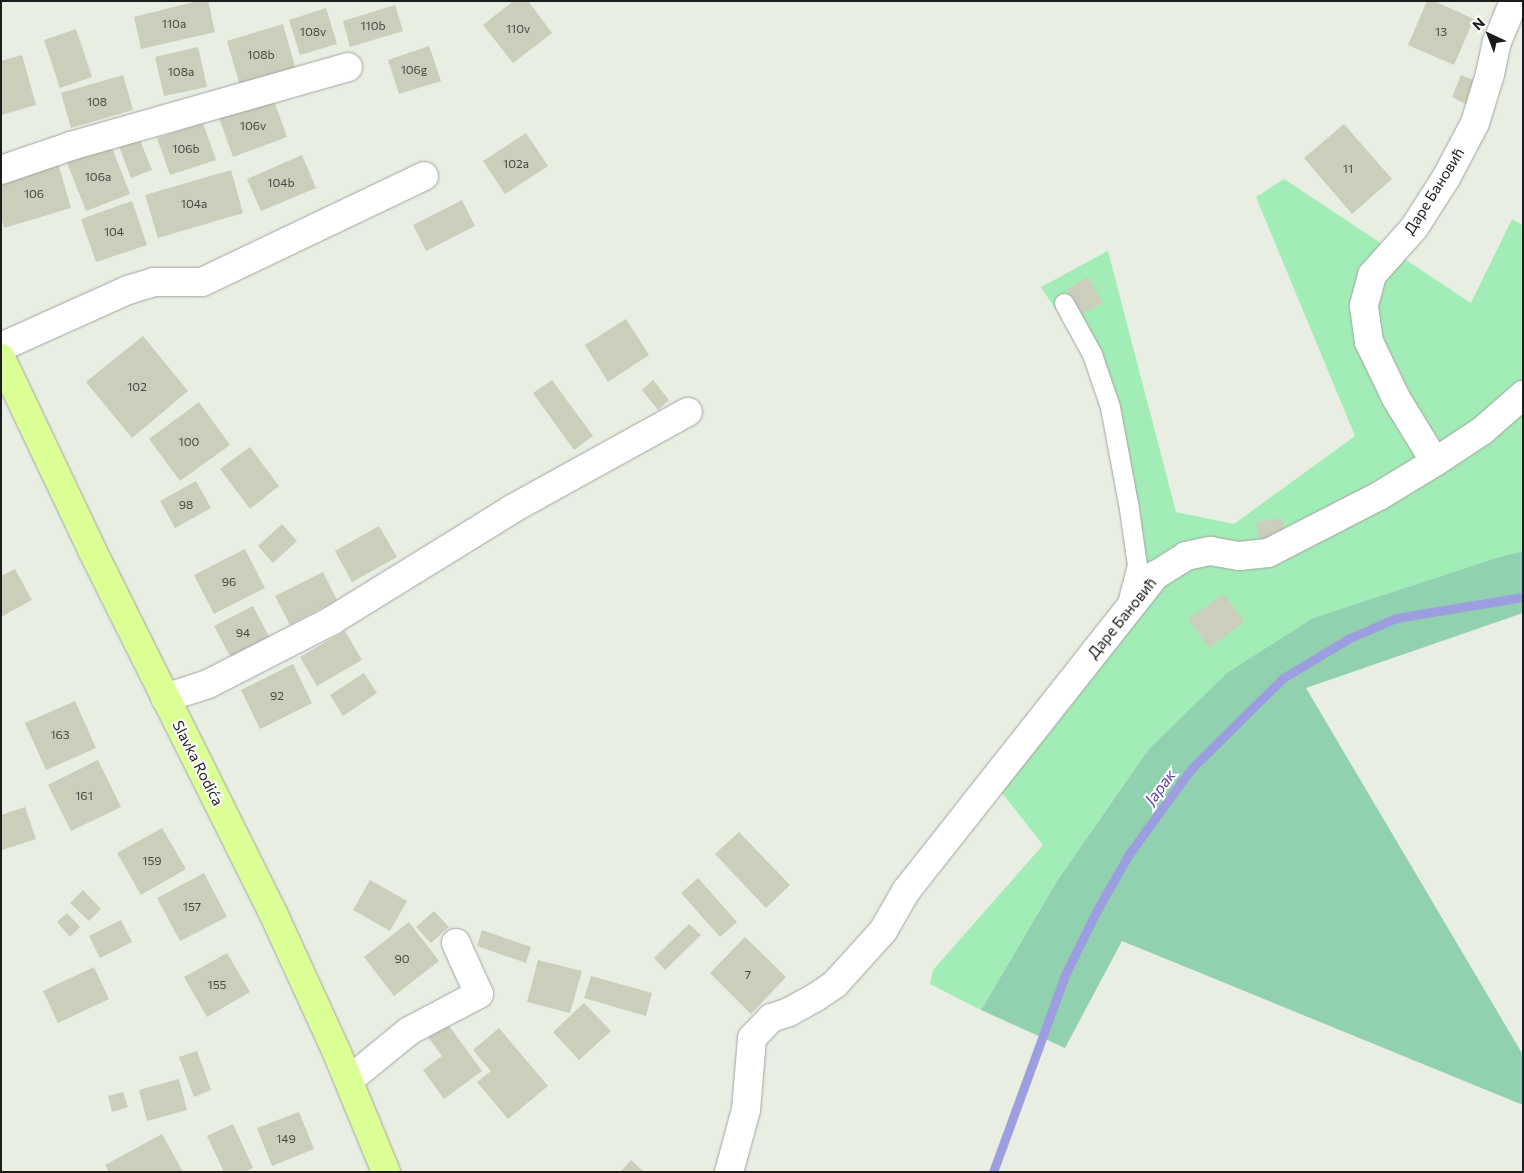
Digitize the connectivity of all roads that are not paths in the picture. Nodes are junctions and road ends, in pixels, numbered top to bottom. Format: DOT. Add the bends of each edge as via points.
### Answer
graph roads {
  1 [pos="1514,1"];
  2 [pos="348,67"];
  3 [pos="1,170"];
  4 [pos="424,176"];
  5 [pos="1064,303"];
  6 [pos="1,347"];
  7 [pos="1,358"];
  8 [pos="1523,395"];
  9 [pos="688,412"];
  10 [pos="1435,462"];
  11 [pos="1124,614"];
  12 [pos="165,698"];
  13 [pos="456,943"];
  14 [pos="349,1080"];
  15 [pos="386,1172"];
  16 [pos="729,1172"];
  1 -- 10 [label="street, Даре Бановић" via="1497,42 1475,124 1414,228 1372,275 1364,305 1369,342 1396,398"];
  2 -- 3 [label="street" via="71,146"];
  4 -- 6 [label="street" via="202,282 154,282 128,290"];
  5 -- 11 [label="lane" via="1092,354 1110,407 1137,565"];
  7 -- 12 [label="main road, Slavka Rodića"];
  8 -- 10 [label="street" via="1482,431"];
  9 -- 12 [label="street" via="512,509 331,621 208,684"];
  10 -- 11 [label="street, Даре Бановић" via="1379,496 1268,553 1238,556 1210,551 1186,556 1156,575"];
  11 -- 16 [label="street, Даре Бановић" via="906,891 884,931 835,984 789,1012 771,1018 752,1038 746,1110"];
  12 -- 14 [label="main road, Slavka Rodića" via="273,913"];
  13 -- 14 [label="street" via="479,994 409,1031"];
  14 -- 15 [label="main road, Slavka Rodića"];
}
